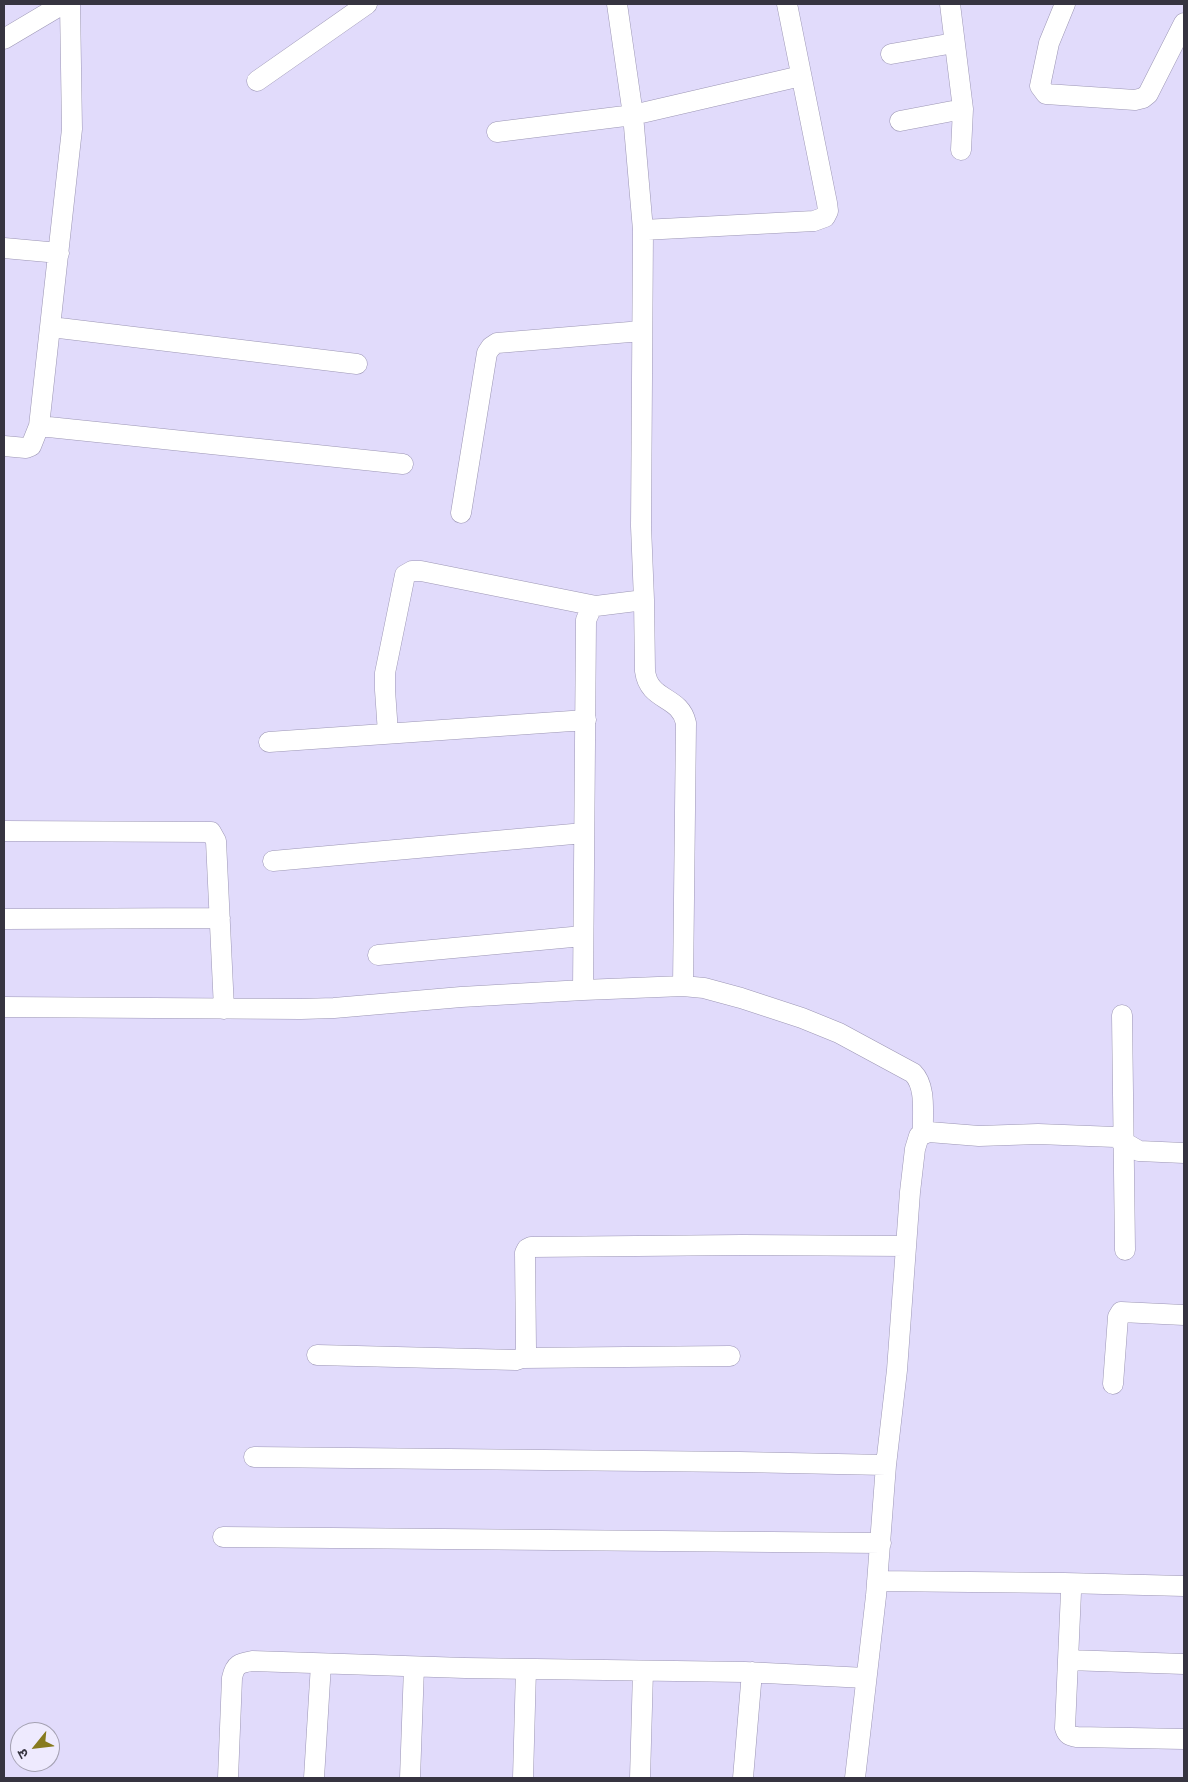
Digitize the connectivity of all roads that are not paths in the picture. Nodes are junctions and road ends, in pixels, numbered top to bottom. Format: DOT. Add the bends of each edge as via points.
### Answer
graph roads {
  1 [pos="63,4"];
  2 [pos="70,4"];
  3 [pos="367,4"];
  4 [pos="617,4"];
  5 [pos="787,4"];
  6 [pos="950,4"];
  7 [pos="1065,4"];
  8 [pos="1184,23"];
  9 [pos="4,39"];
  10 [pos="954,44"];
  11 [pos="891,54"];
  12 [pos="801,76"];
  13 [pos="257,81"];
  14 [pos="963,110"];
  15 [pos="633,115"];
  16 [pos="900,121"];
  17 [pos="497,132"];
  18 [pos="961,150"];
  19 [pos="643,230"];
  20 [pos="4,248"];
  21 [pos="59,253"];
  22 [pos="51,327"];
  23 [pos="642,331"];
  24 [pos="357,364"];
  25 [pos="39,426"];
  26 [pos="4,446"];
  27 [pos="403,464"];
  28 [pos="461,513"];
  29 [pos="644,600"];
  30 [pos="596,606"];
  31 [pos="586,720"];
  32 [pos="388,733"];
  33 [pos="270,742"];
  34 [pos="4,831"];
  35 [pos="584,833"];
  36 [pos="273,861"];
  37 [pos="220,918"];
  38 [pos="4,919"];
  39 [pos="583,936"];
  40 [pos="378,955"];
  41 [pos="683,986"];
  42 [pos="583,990"];
  43 [pos="4,1007"];
  44 [pos="224,1009"];
  45 [pos="1122,1015"];
  46 [pos="922,1134"];
  47 [pos="1122,1140"];
  48 [pos="1184,1153"];
  49 [pos="906,1246"];
  50 [pos="1125,1250"];
  51 [pos="1184,1315"];
  52 [pos="317,1355"];
  53 [pos="730,1356"];
  54 [pos="522,1358"];
  55 [pos="1113,1384"];
  56 [pos="254,1457"];
  57 [pos="886,1465"];
  58 [pos="223,1537"];
  59 [pos="881,1543"];
  60 [pos="878,1581"];
  61 [pos="1064,1583"];
  62 [pos="1184,1586"];
  63 [pos="1068,1660"];
  64 [pos="322,1664"];
  65 [pos="1184,1664"];
  66 [pos="414,1667"];
  67 [pos="526,1669"];
  68 [pos="643,1670"];
  69 [pos="752,1672"];
  70 [pos="866,1678"];
  71 [pos="1184,1739"];
  72 [pos="228,1778"];
  73 [pos="314,1778"];
  74 [pos="410,1778"];
  75 [pos="523,1778"];
  76 [pos="640,1778"];
  77 [pos="743,1778"];
  78 [pos="855,1778"];
  1 -- 9 [label="street"];
  2 -- 21 [label="street" via="72,129"];
  3 -- 13 [label="street"];
  4 -- 15 [label="street"];
  5 -- 12 [label="street"];
  6 -- 10 [label="street"];
  7 -- 8 [label="street" via="1049,43 1040,86 1046,94 1143,98"];
  10 -- 11 [label="street"];
  10 -- 14 [label="street"];
  12 -- 15 [label="street"];
  12 -- 19 [label="street" via="827,203 825,217 814,221"];
  14 -- 16 [label="street"];
  14 -- 18 [label="street"];
  15 -- 17 [label="street"];
  15 -- 19 [label="street"];
  19 -- 23 [label="street"];
  20 -- 21 [label="street"];
  21 -- 22 [label="street"];
  22 -- 24 [label="street"];
  22 -- 25 [label="street"];
  23 -- 28 [label="street" via="497,343 491,347 487,353"];
  23 -- 29 [label="street"];
  25 -- 26 [label="street" via="31,446"];
  25 -- 27 [label="street"];
  29 -- 30 [label="street"];
  29 -- 41 [label="street" via="646,680 650,687 678,707 686,723"];
  30 -- 31 [label="street" via="590,609 586,620"];
  30 -- 32 [label="street" via="421,571 405,575 386,667"];
  31 -- 32 [label="street"];
  31 -- 35 [label="street"];
  32 -- 33 [label="street"];
  34 -- 37 [label="street" via="211,832 216,841"];
  35 -- 36 [label="street"];
  35 -- 39 [label="street"];
  37 -- 38 [label="street"];
  37 -- 44 [label="street"];
  39 -- 40 [label="street"];
  39 -- 42 [label="street"];
  41 -- 42 [label="street"];
  41 -- 46 [label="street" via="704,988 802,1018 839,1033 913,1073 920,1079"];
  42 -- 44 [label="street" via="334,1008"];
  43 -- 44 [label="street"];
  45 -- 47 [label="street"];
  46 -- 47 [label="street" via="1038,1134"];
  46 -- 49 [label="street" via="915,1149"];
  47 -- 48 [label="street" via="1139,1151"];
  47 -- 50 [label="street"];
  49 -- 54 [label="street" via="531,1247 525,1253 526,1355"];
  49 -- 57 [label="street"];
  51 -- 55 [label="street" via="1121,1312"];
  52 -- 54 [label="street"];
  53 -- 54 [label="street"];
  56 -- 57 [label="street"];
  57 -- 59 [label="street"];
  58 -- 59 [label="street"];
  59 -- 60 [label="street"];
  60 -- 61 [label="street"];
  60 -- 70 [label="street"];
  61 -- 62 [label="street"];
  61 -- 63 [label="street" via="1071,1592"];
  63 -- 65 [label="street"];
  63 -- 71 [label="street" via="1065,1728 1070,1736"];
  64 -- 66 [label="street"];
  64 -- 72 [label="street" via="252,1662 241,1663 234,1669"];
  64 -- 73 [label="street"];
  66 -- 67 [label="street"];
  66 -- 74 [label="street"];
  67 -- 68 [label="street"];
  67 -- 75 [label="street"];
  68 -- 69 [label="street"];
  68 -- 76 [label="street"];
  69 -- 70 [label="street"];
  69 -- 77 [label="street"];
  70 -- 78 [label="street"];
}
